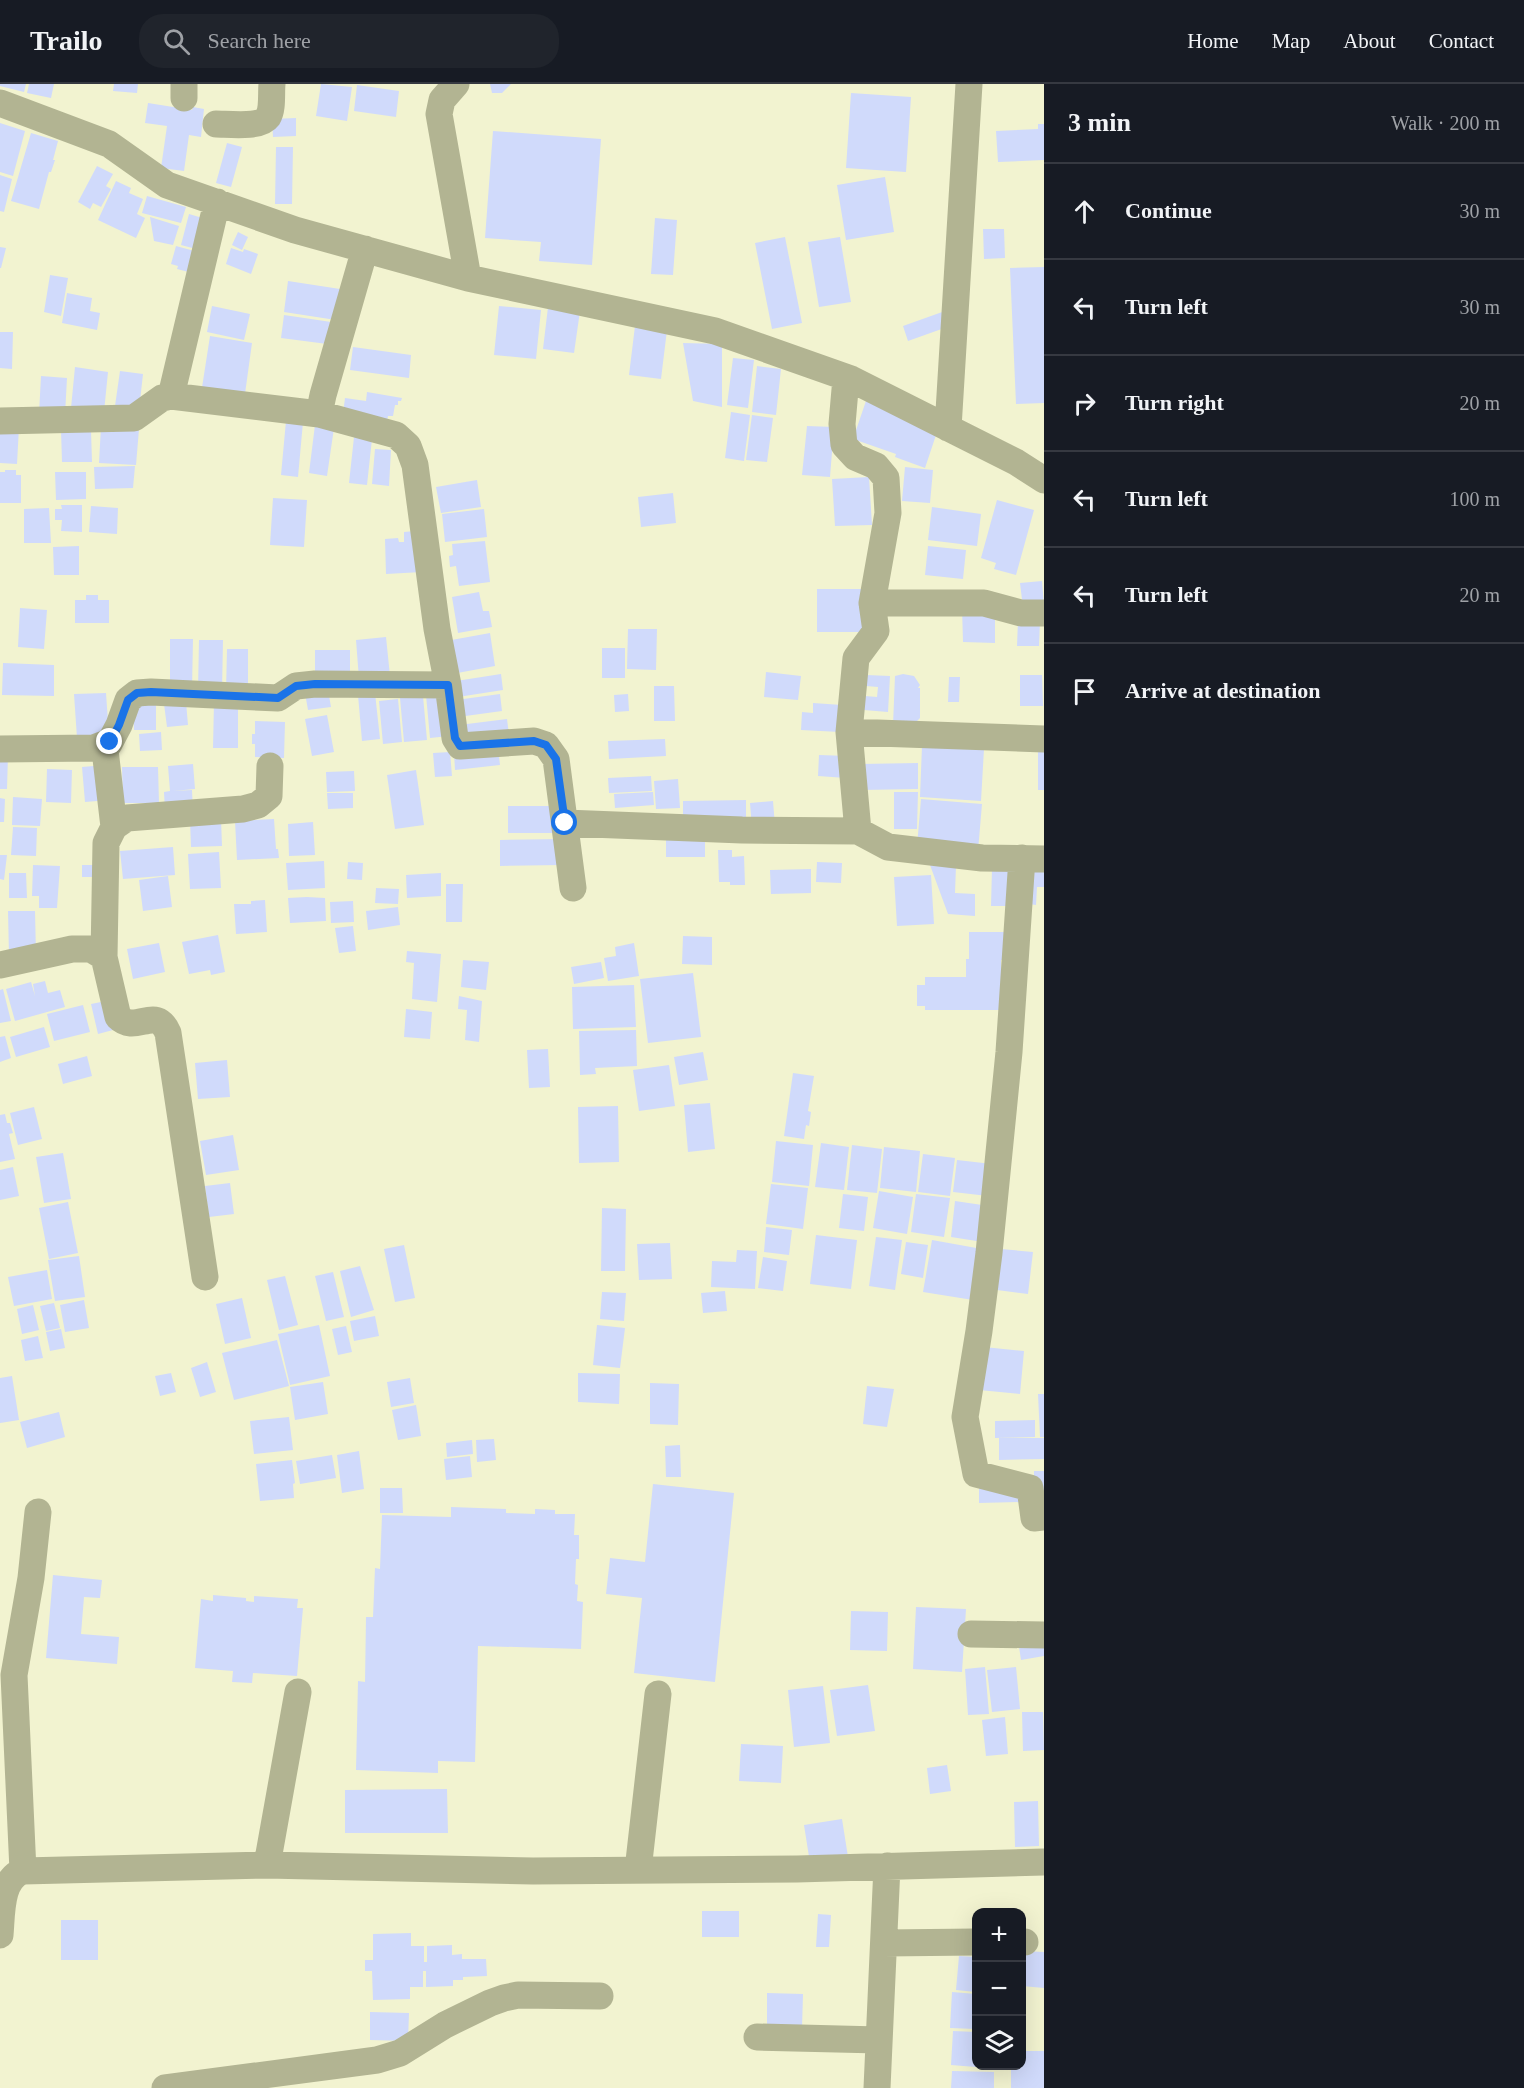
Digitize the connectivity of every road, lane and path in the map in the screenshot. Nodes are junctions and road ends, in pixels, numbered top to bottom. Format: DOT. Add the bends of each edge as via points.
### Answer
graph roads {
  1 [pos="272,84"];
  2 [pos="456,84"];
  3 [pos="969,84"];
  4 [pos="0,103"];
  5 [pos="216,124"];
  6 [pos="217,202"];
  7 [pos="365,249"];
  8 [pos="468,278"];
  9 [pos="846,378"];
  10 [pos="171,396"];
  11 [pos="320,414"];
  12 [pos="0,421"];
  13 [pos="948,428"];
  14 [pos="1044,480"];
  15 [pos="872,603"];
  16 [pos="1044,613"];
  17 [pos="448,685"];
  18 [pos="849,732"];
  19 [pos="1044,740"];
  20 [pos="110,742"];
  21 [pos="0,749"];
  22 [pos="270,766"];
  23 [pos="565,823"];
  24 [pos="114,827"];
  25 [pos="858,831"];
  26 [pos="1033,859"];
  27 [pos="573,888"];
  28 [pos="104,957"];
  29 [pos="0,965"];
  30 [pos="205,1277"];
  31 [pos="38,1512"];
  32 [pos="1044,1517"];
  33 [pos="971,1634"];
  34 [pos="1044,1635"];
  35 [pos="298,1692"];
  36 [pos="658,1694"];
  37 [pos="1044,1862"];
  38 [pos="267,1865"];
  39 [pos="887,1866"];
  40 [pos="638,1870"];
  41 [pos="23,1871"];
  42 [pos="0,1935"];
  43 [pos="972,1942"];
  44 [pos="884,1943"];
  45 [pos="600,1996"];
  46 [pos="757,2037"];
  47 [pos="879,2040"];
  48 [pos="165,2088"];
  49 [pos="877,2088"];
  1 -- 5 [label="street" via="270,111 261,123"];
  2 -- 8 [label="street" via="442,100 439,114"];
  3 -- 13 [label="street"];
  4 -- 6 [label="street" via="109,144 167,185"];
  6 -- 7 [label="street"];
  6 -- 10 [label="street"];
  7 -- 8 [label="street"];
  7 -- 11 [label="street" via="322,395"];
  8 -- 9 [label="street" via="715,331"];
  9 -- 13 [label="street"];
  9 -- 15 [label="street" via="844,445 855,457 876,466 886,478 888,513"];
  10 -- 11 [label="street"];
  10 -- 12 [label="street" via="134,418"];
  11 -- 17 [label="street" via="396,435 408,446 415,465"];
  13 -- 14 [label="street"];
  15 -- 16 [label="street" via="984,603 1021,613"];
  15 -- 18 [label="street" via="876,631 856,658"];
  17 -- 20 [label="street" via="315,684 296,686 278,698 137,693 128,700"];
  17 -- 23 [label="street" via="455,738 460,746 534,741 546,745 556,759"];
  18 -- 19 [label="street"];
  18 -- 25 [label="street"];
  20 -- 21 [label="street" via="94,748"];
  20 -- 24 [label="street" via="105,750"];
  22 -- 24 [label="street" via="268,796 258,805 127,818"];
  23 -- 25 [label="street"];
  23 -- 27 [label="street"];
  24 -- 28 [label="street" via="106,843"];
  25 -- 26 [label="street" via="888,847 982,858"];
  26 -- 32 [label="street" via="989,1253 965,1417 976,1474 1030,1488 1034,1518"];
  28 -- 29 [label="street" via="91,949 72,949"];
  28 -- 30 [label="street" via="118,1017 130,1023 157,1020 164,1023 168,1033"];
  31 -- 41 [label="street" via="14,1675"];
  33 -- 34 [label="street"];
  35 -- 38 [label="street"];
  36 -- 40 [label="street"];
  37 -- 39 [label="street"];
  38 -- 40 [label="street"];
  38 -- 41 [label="street"];
  39 -- 40 [label="street"];
  39 -- 44 [label="street"];
  41 -- 42 [label="street" via="5,1885"];
  43 -- 44 [label="street"];
  44 -- 47 [label="street"];
  45 -- 48 [label="street" via="518,1995 445,2025 400,2053 378,2060"];
  46 -- 47 [label="street"];
  47 -- 49 [label="street"];
}
